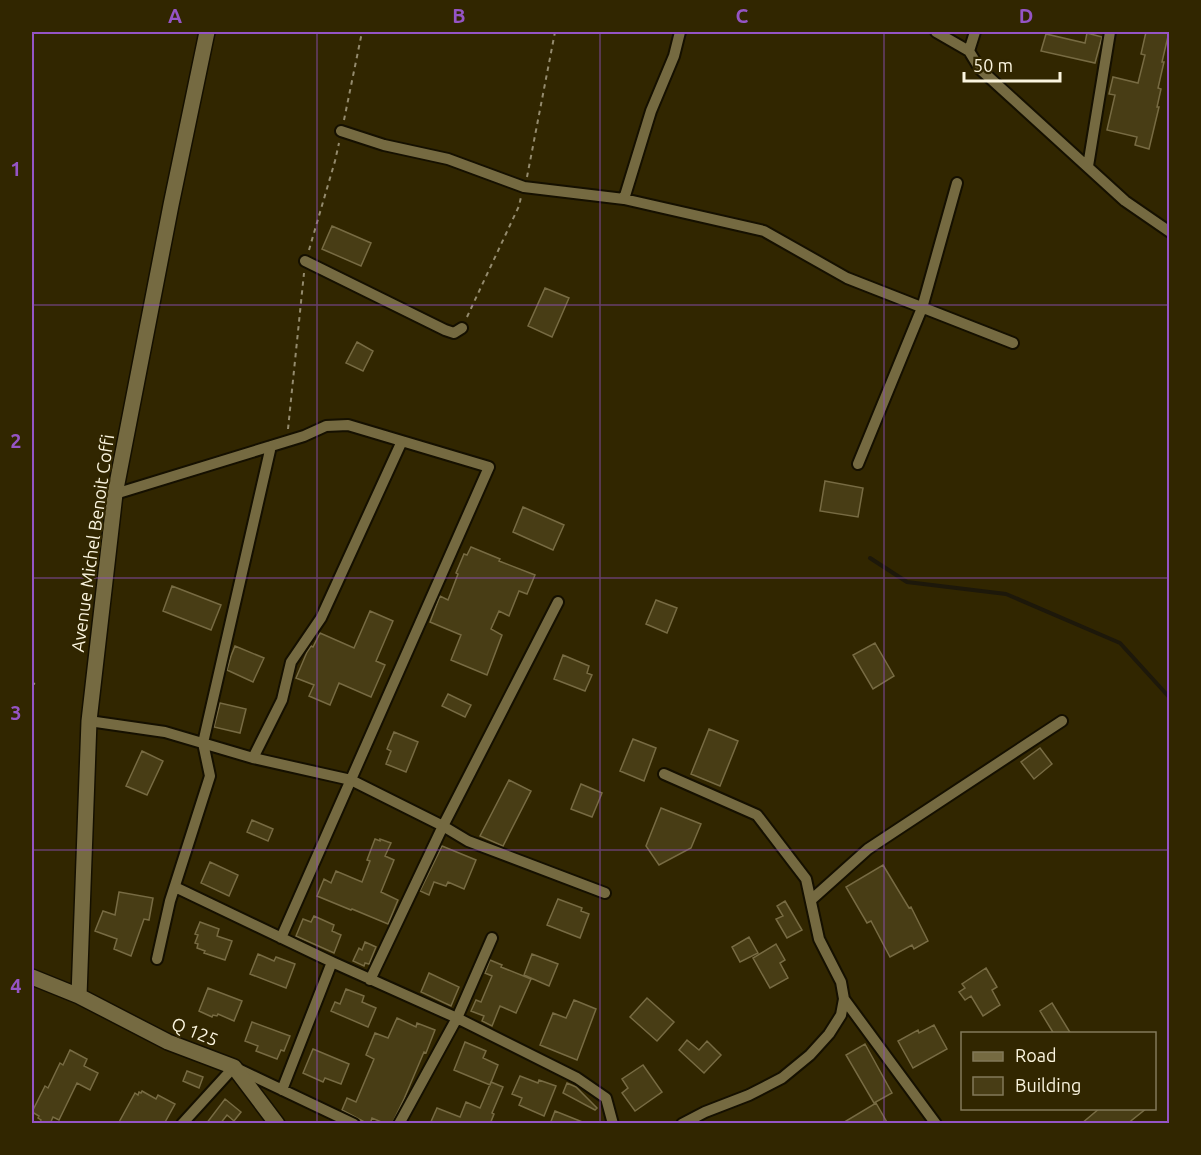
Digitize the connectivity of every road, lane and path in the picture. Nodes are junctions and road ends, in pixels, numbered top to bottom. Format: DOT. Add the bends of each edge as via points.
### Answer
graph roads {
  1 [pos="207,32"];
  2 [pos="362,32"];
  3 [pos="680,32"];
  4 [pos="936,32"];
  5 [pos="975,32"];
  6 [pos="1110,32"];
  7 [pos="969,51"];
  8 [pos="341,131"];
  9 [pos="1088,166"];
  10 [pos="957,183"];
  11 [pos="624,199"];
  12 [pos="1170,232"];
  13 [pos="306,261"];
  14 [pos="922,308"];
  15 [pos="462,328"];
  16 [pos="1013,344"];
  17 [pos="286,441"];
  18 [pos="402,441"];
  19 [pos="271,446"];
  20 [pos="858,464"];
  21 [pos="115,494"];
  22 [pos="558,602"];
  23 [pos="89,721"];
  24 [pos="1062,721"];
  25 [pos="203,743"];
  26 [pos="253,758"];
  27 [pos="664,774"];
  28 [pos="351,780"];
  29 [pos="443,826"];
  30 [pos="175,887"];
  31 [pos="605,892"];
  32 [pos="811,900"];
  33 [pos="281,938"];
  34 [pos="492,938"];
  35 [pos="157,959"];
  36 [pos="332,962"];
  37 [pos="32,977"];
  38 [pos="370,980"];
  39 [pos="79,996"];
  40 [pos="844,999"];
  41 [pos="457,1018"];
  42 [pos="234,1068"];
  43 [pos="282,1090"];
  44 [pos="182,1124"];
  45 [pos="277,1124"];
  46 [pos="354,1124"];
  47 [pos="399,1124"];
  48 [pos="613,1124"];
  49 [pos="682,1124"];
  50 [pos="936,1124"];
  1 -- 21 [label="street, Avenue Michel Benoit Coffi"];
  2 -- 8 [label="path"];
  3 -- 11 [label="street"];
  4 -- 7 [label="street"];
  5 -- 7 [label="street"];
  6 -- 9 [label="street"];
  7 -- 9 [label="street" via="980,69"];
  8 -- 11 [label="street" via="448,159 524,187"];
  8 -- 13 [label="path"];
  9 -- 12 [label="street" via="1125,201"];
  10 -- 14 [label="street"];
  11 -- 14 [label="street" via="764,231 847,278"];
  13 -- 15 [label="street" via="446,330 454,333"];
  13 -- 17 [label="path"];
  14 -- 16 [label="street"];
  14 -- 20 [label="street"];
  17 -- 18 [label="street" via="326,426 348,425"];
  17 -- 19 [label="street"];
  18 -- 26 [label="street" via="321,618 291,662 282,700"];
  18 -- 28 [label="street" via="489,467"];
  19 -- 21 [label="street"];
  19 -- 25 [label="street"];
  21 -- 23 [label="street, Avenue Michel Benoit Coffi"];
  22 -- 29 [label="street"];
  23 -- 25 [label="street" via="165,732"];
  23 -- 39 [label="street, Avenue Michel Benoit Coffi"];
  24 -- 32 [label="street" via="868,849"];
  25 -- 26 [label="street"];
  25 -- 30 [label="street" via="210,776"];
  26 -- 28 [label="street"];
  27 -- 32 [label="street" via="757,814 806,879"];
  28 -- 29 [label="street"];
  28 -- 33 [label="street"];
  29 -- 31 [label="street" via="468,841"];
  29 -- 38 [label="street"];
  30 -- 33 [label="street"];
  30 -- 35 [label="street"];
  32 -- 40 [label="street" via="819,939 841,982"];
  33 -- 36 [label="street"];
  34 -- 41 [label="street"];
  36 -- 38 [label="street"];
  36 -- 43 [label="street"];
  37 -- 39 [label="street, Q 125"];
  38 -- 41 [label="street"];
  39 -- 42 [label="street, Q 125" via="168,1042"];
  40 -- 49 [label="street" via="841,1015 830,1034 782,1078"];
  40 -- 50 [label="street"];
  41 -- 47 [label="street"];
  41 -- 48 [label="street" via="577,1078 606,1098"];
  42 -- 43 [label="street"];
  42 -- 44 [label="street"];
  42 -- 45 [label="street, Q 125"];
  43 -- 46 [label="street"];
}
